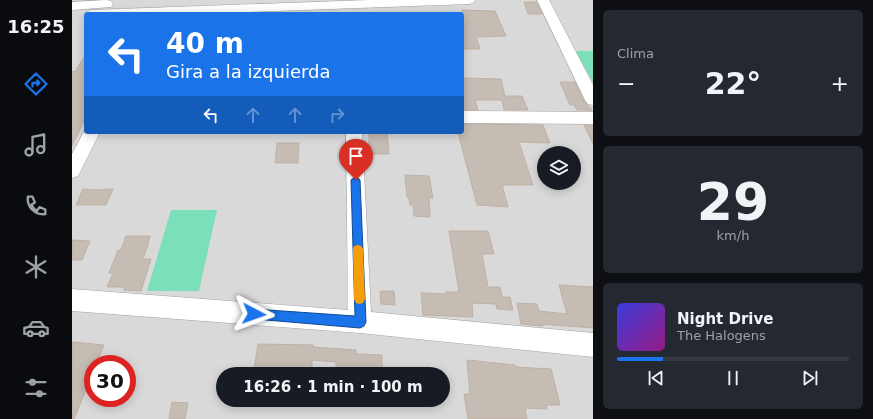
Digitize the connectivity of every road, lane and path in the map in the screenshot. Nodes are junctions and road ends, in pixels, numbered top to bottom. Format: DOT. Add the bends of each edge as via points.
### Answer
graph roads {
  1 [pos="208,0"];
  2 [pos="470,0"];
  3 [pos="543,0"];
  4 [pos="72,6"];
  5 [pos="351,6"];
  6 [pos="159,7"];
  7 [pos="111,12"];
  8 [pos="84,14"];
  9 [pos="72,15"];
  10 [pos="593,100"];
  11 [pos="464,117"];
  12 [pos="593,118"];
  13 [pos="91,134"];
  14 [pos="354,134"];
  15 [pos="72,171"];
  16 [pos="72,300"];
  17 [pos="360,322"];
  18 [pos="593,345"];
  1 -- 6 [label="street"];
  2 -- 5 [label="street"];
  3 -- 10 [label="street"];
  4 -- 6 [label="street"];
  5 -- 6 [label="street"];
  6 -- 7 [label="street"];
  8 -- 9 [label="street"];
  11 -- 12 [label="street"];
  13 -- 15 [label="street"];
  14 -- 17 [label="street"];
  16 -- 17 [label="street"];
  17 -- 18 [label="street"];
}
